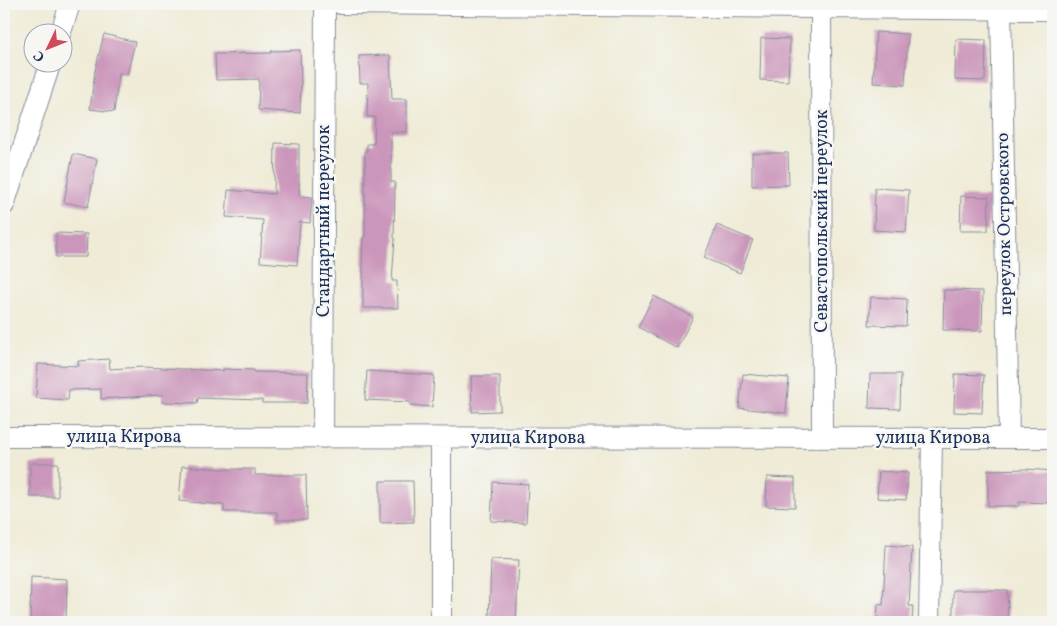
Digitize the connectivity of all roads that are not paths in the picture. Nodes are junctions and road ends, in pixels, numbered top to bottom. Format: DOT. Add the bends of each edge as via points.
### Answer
graph roads {
  1 [pos="70,4"];
  2 [pos="325,4"];
  3 [pos="341,4"];
  4 [pos="821,6"];
  5 [pos="1001,10"];
  6 [pos="1053,10"];
  7 [pos="64,22"];
  8 [pos="48,72"];
  9 [pos="4,206"];
  10 [pos="4,437"];
  11 [pos="323,438"];
  12 [pos="441,438"];
  13 [pos="822,438"];
  14 [pos="932,438"];
  15 [pos="1009,438"];
  16 [pos="1053,438"];
  17 [pos="441,622"];
  18 [pos="929,622"];
  1 -- 7 [label="street"];
  2 -- 11 [label="street, Стандартный переулок"];
  3 -- 4 [label="street"];
  4 -- 5 [label="street"];
  4 -- 13 [label="street, Севастопольский переулок"];
  5 -- 6 [label="street"];
  5 -- 15 [label="street, переулок Островского"];
  8 -- 9 [label="street"];
  10 -- 11 [label="street, улица Кирова"];
  11 -- 12 [label="street, улица Кирова"];
  12 -- 13 [label="street, улица Кирова"];
  12 -- 17 [label="street"];
  13 -- 14 [label="street, улица Кирова"];
  14 -- 15 [label="street, улица Кирова"];
  14 -- 18 [label="street"];
  15 -- 16 [label="street, улица Кирова"];
}
